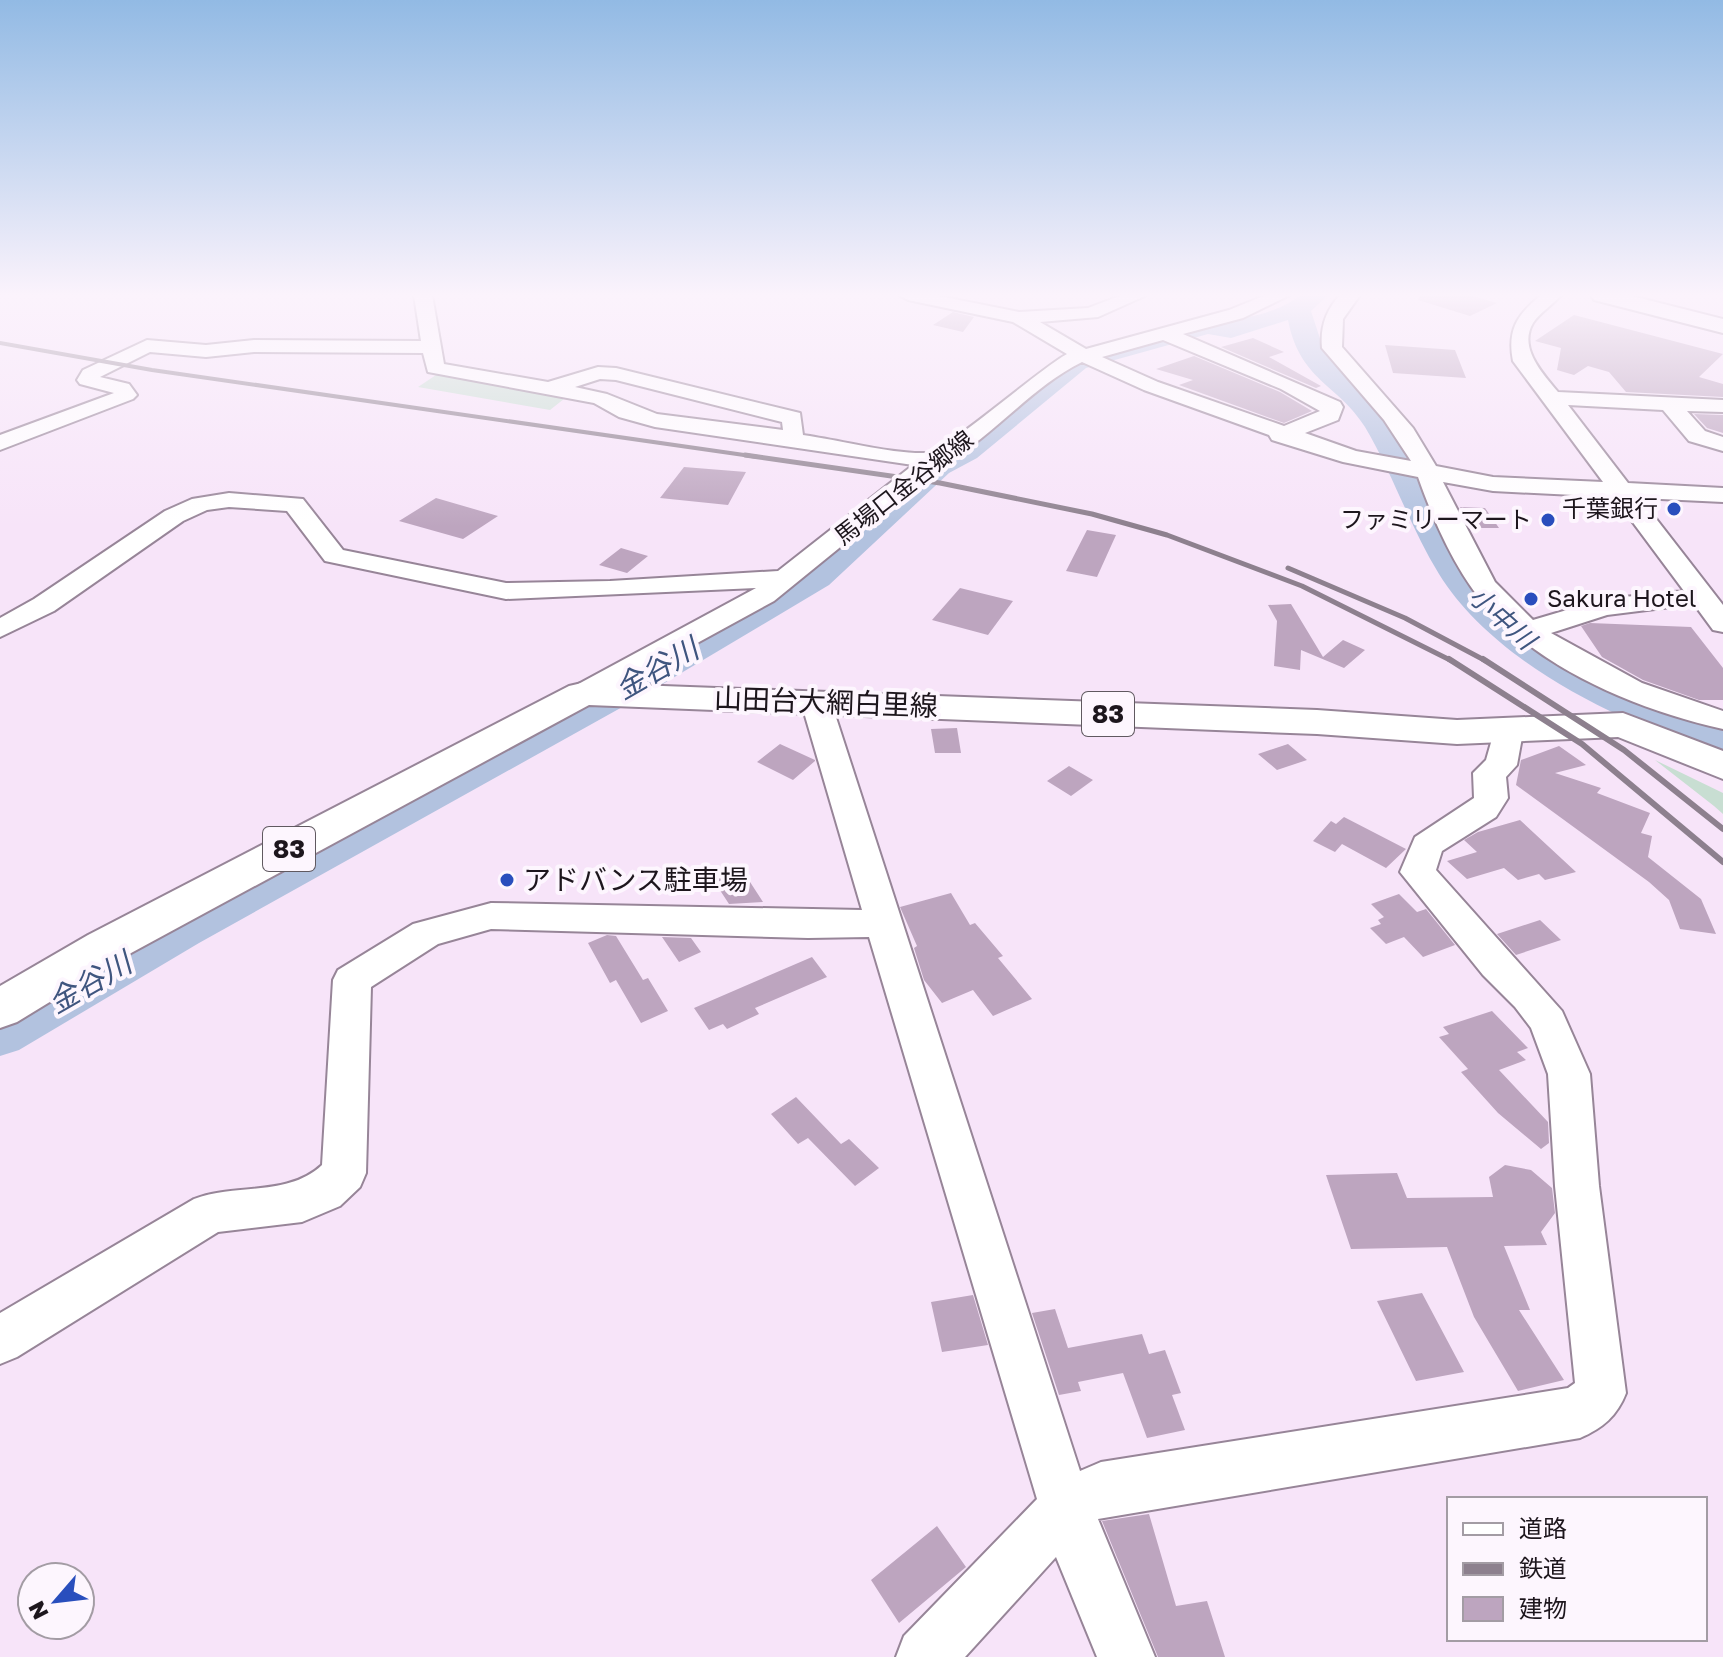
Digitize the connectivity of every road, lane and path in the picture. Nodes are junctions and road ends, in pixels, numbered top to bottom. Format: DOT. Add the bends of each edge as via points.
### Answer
graph roads {
  1 [pos="93,372"];
  2 [pos="459,372"];
  3 [pos="1052,372"];
  4 [pos="1120,372"];
  5 [pos="1258,372"];
  6 [pos="1354,372"];
  7 [pos="1531,372"];
  8 [pos="551,389"];
  9 [pos="1548,398"];
  10 [pos="1669,403"];
  11 [pos="1723,406"];
  12 [pos="1280,435"];
  13 [pos="790,442"];
  14 [pos="0,443"];
  15 [pos="1723,444"];
  16 [pos="932,461"];
  17 [pos="1412,471"];
  18 [pos="1619,491"];
  19 [pos="1723,495"];
  20 [pos="789,578"];
  21 [pos="1679,598"];
  22 [pos="1722,606"];
  23 [pos="0,629"];
  24 [pos="1531,630"];
  25 [pos="582,694"];
  26 [pos="816,702"];
  27 [pos="1723,720"];
  28 [pos="1507,732"];
  29 [pos="1723,766"];
  30 [pos="882,923"];
  31 [pos="0,1009"];
  32 [pos="0,1340"];
  33 [pos="1067,1506"];
  34 [pos="925,1657"];
  35 [pos="1126,1657"];
  1 -- 14 [label="street" via="87,380 122,388 126,395"];
  2 -- 8 [label="street"];
  3 -- 16 [label="street, 馬場口金谷郷線" via="957,448"];
  4 -- 12 [label="street"];
  5 -- 12 [label="street" via="1332,407 1330,415"];
  6 -- 17 [label="street" via="1397,420"];
  7 -- 9 [label="street"];
  8 -- 13 [label="street" via="600,398 655,420"];
  8 -- 13 [label="street" via="598,373 616,374 792,418"];
  9 -- 10 [label="street"];
  9 -- 18 [label="street"];
  10 -- 11 [label="street"];
  10 -- 15 [label="street" via="1697,436"];
  12 -- 17 [label="street"];
  13 -- 16 [label="street"];
  16 -- 20 [label="street, 馬場口金谷郷線"];
  17 -- 18 [label="street" via="1493,484"];
  17 -- 24 [label="street" via="1435,492 1491,595"];
  18 -- 19 [label="street"];
  18 -- 22 [label="street"];
  20 -- 23 [label="street" via="506,591 334,556 294,504 229,500 174,516"];
  20 -- 25 [label="street, 馬場口金谷郷線"];
  21 -- 24 [label="street" via="1604,607"];
  24 -- 27 [label="street" via="1653,699"];
  25 -- 26 [label="main road, 山田台大網白里線 / 83"];
  25 -- 31 [label="main road, 山田台大網白里線 / 83" via="104,947"];
  26 -- 28 [label="main road, 山田台大網白里線 / 83"];
  26 -- 30 [label="street"];
  28 -- 29 [label="main road, 山田台大網白里線 / 83" via="1623,725"];
  28 -- 33 [label="street" via="1501,765 1489,773 1491,798 1484,809 1427,845 1418,872 1529,996 1548,1022 1569,1074 1601,1393 1580,1412 1101,1489"];
  30 -- 32 [label="street" via="491,916 426,934 352,980 344,1173 324,1192 302,1202 210,1213"];
  30 -- 33 [label="street"];
  33 -- 34 [label="street"];
  33 -- 35 [label="street"];
}
